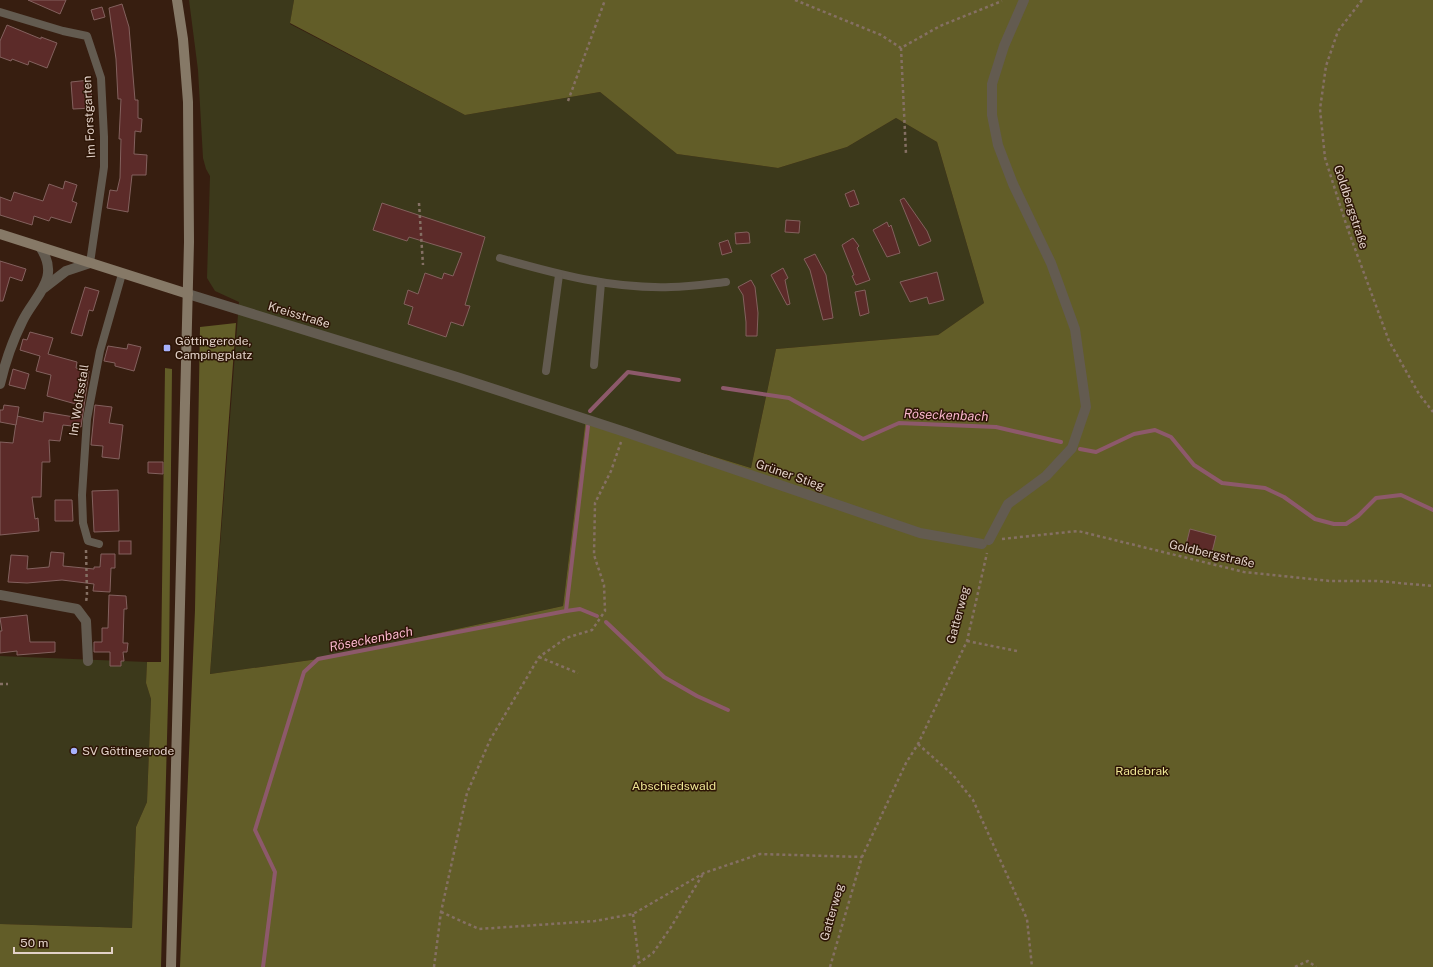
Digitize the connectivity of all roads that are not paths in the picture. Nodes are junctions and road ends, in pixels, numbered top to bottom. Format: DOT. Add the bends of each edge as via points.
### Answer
graph roads {
  1 [pos="177,0"];
  2 [pos="1024,0"];
  3 [pos="0,12"];
  4 [pos="0,234"];
  5 [pos="40,247"];
  6 [pos="500,258"];
  7 [pos="90,263"];
  8 [pos="122,274"];
  9 [pos="559,275"];
  10 [pos="726,282"];
  11 [pos="601,283"];
  12 [pos="44,288"];
  13 [pos="188,294"];
  14 [pos="594,365"];
  15 [pos="546,371"];
  16 [pos="0,384"];
  17 [pos="591,421"];
  18 [pos="99,544"];
  19 [pos="0,595"];
  20 [pos="88,661"];
  21 [pos="171,967"];
  1 -- 13 [label="main road" via="188,102"];
  2 -- 17 [label="street, Grüner Stieg" via="1004,46 992,84 992,115 998,145 1013,184 1051,263 1076,329 1086,407 1072,448 1046,476 1008,504 986,542 920,533"];
  3 -- 7 [label="lane, Im Forstgarten" via="87,36 98,65 102,85 104,167"];
  4 -- 5 [label="main road, Kreisstraße"];
  5 -- 7 [label="main road, Kreisstraße"];
  5 -- 12 [label="street" via="47,261"];
  6 -- 9 [label="lane"];
  7 -- 8 [label="main road, Kreisstraße"];
  7 -- 12 [label="street" via="66,271"];
  8 -- 13 [label="main road, Kreisstraße"];
  8 -- 18 [label="lane, Im Wolfsstall" via="90,394 83,468 85,534 88,541"];
  9 -- 11 [label="lane"];
  9 -- 15 [label="lane"];
  10 -- 11 [label="lane" via="671,287"];
  11 -- 14 [label="lane"];
  12 -- 16 [label="street" via="22,320"];
  13 -- 17 [label="street, Kreisstraße"];
  13 -- 21 [label="main road"];
  19 -- 20 [label="street" via="73,607 81,612 86,621"];
}
